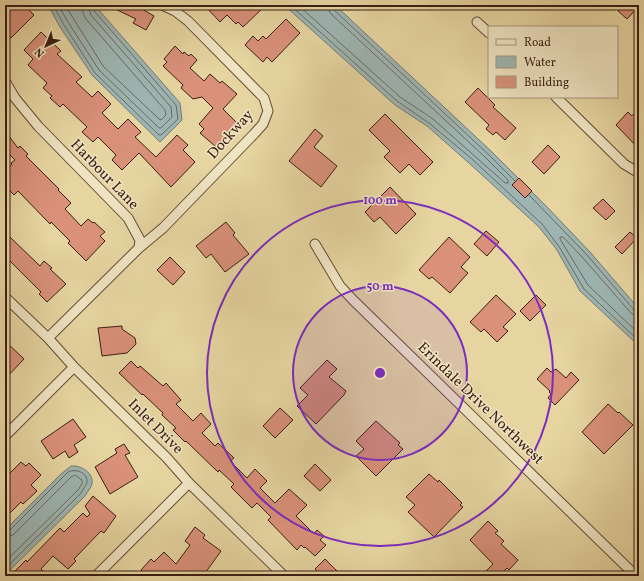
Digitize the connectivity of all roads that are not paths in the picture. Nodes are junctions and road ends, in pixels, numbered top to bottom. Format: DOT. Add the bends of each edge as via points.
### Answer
graph roads {
  1 [pos="164,6"];
  2 [pos="477,22"];
  3 [pos="488,32"];
  4 [pos="5,81"];
  5 [pos="557,98"];
  6 [pos="639,173"];
  7 [pos="315,244"];
  8 [pos="139,248"];
  9 [pos="5,297"];
  10 [pos="48,338"];
  11 [pos="74,367"];
  12 [pos="5,436"];
  13 [pos="189,483"];
  14 [pos="96,576"];
  15 [pos="284,576"];
  16 [pos="636,576"];
  1 -- 8 [label="street, Dockway" via="182,16 217,50 264,98 268,111 263,124 254,134 163,228"];
  2 -- 3 [label="street"];
  4 -- 8 [label="street, Harbour Lane" via="38,126 128,218 140,240"];
  5 -- 6 [label="street" via="624,164"];
  7 -- 16 [label="street, Erindale Drive Northwest" via="340,286 352,300"];
  8 -- 10 [label="street"];
  9 -- 10 [label="street, Inlet Drive"];
  10 -- 11 [label="street, Inlet Drive"];
  11 -- 12 [label="street"];
  11 -- 13 [label="street, Inlet Drive"];
  13 -- 14 [label="street"];
  13 -- 15 [label="street, Inlet Drive"];
}
